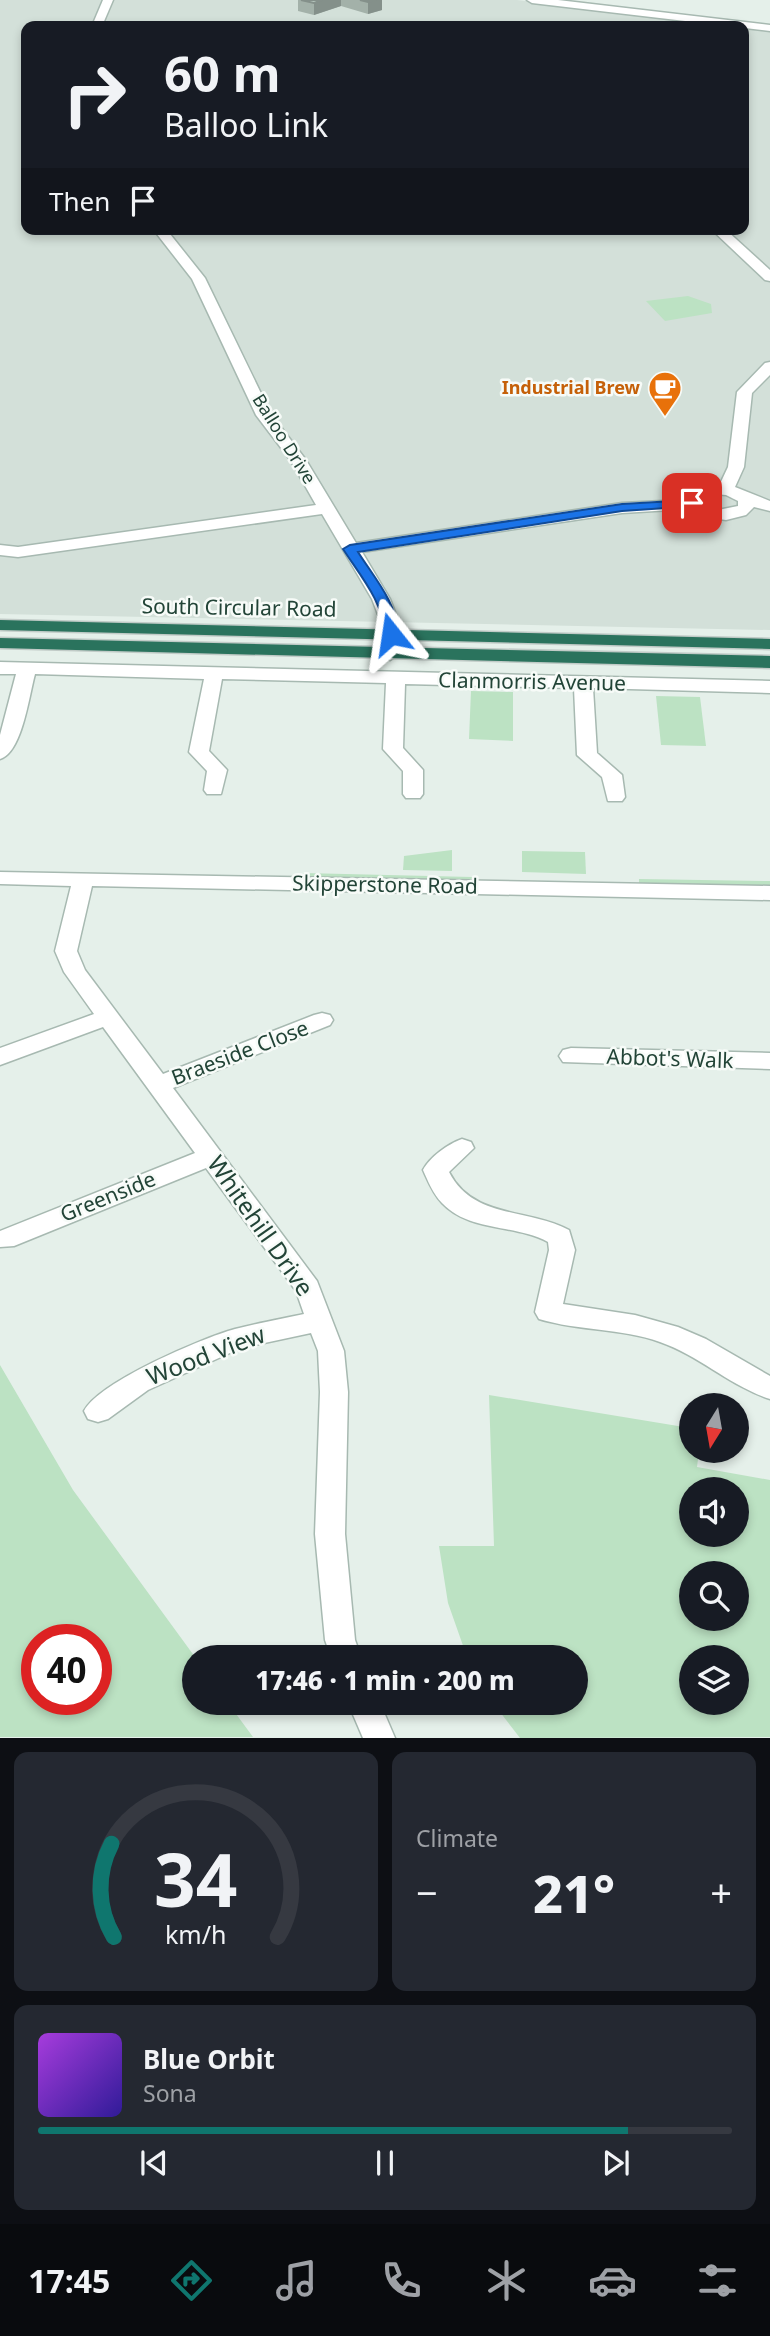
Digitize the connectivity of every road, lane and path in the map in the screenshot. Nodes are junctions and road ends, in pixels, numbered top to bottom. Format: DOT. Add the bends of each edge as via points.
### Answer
graph roads {
  1 [pos="108,0"];
  2 [pos="532,0"];
  3 [pos="631,0"];
  4 [pos="620,9"];
  5 [pos="99,21"];
  6 [pos="710,21"];
  7 [pos="749,26"];
  8 [pos="770,29"];
  9 [pos="164,235"];
  10 [pos="724,235"];
  11 [pos="770,277"];
  12 [pos="770,366"];
  13 [pos="726,489"];
  14 [pos="746,499"];
  15 [pos="692,503"];
  16 [pos="770,506"];
  17 [pos="327,508"];
  18 [pos="350,549"];
  19 [pos="0,550"];
  20 [pos="0,625"];
  21 [pos="0,643"];
  22 [pos="390,644"];
  23 [pos="770,644"];
  24 [pos="770,662"];
  25 [pos="0,668"];
  26 [pos="27,669"];
  27 [pos="214,674"];
  28 [pos="396,678"];
  29 [pos="583,683"];
  30 [pos="770,687"];
  31 [pos="0,753"];
  32 [pos="214,790"];
  33 [pos="413,794"];
  34 [pos="615,797"];
  35 [pos="0,878"];
  36 [pos="83,879"];
  37 [pos="770,893"];
  38 [pos="107,1017"];
  39 [pos="322,1020"];
  40 [pos="571,1056"];
  41 [pos="0,1057"];
  42 [pos="770,1062"];
  43 [pos="158,1085"];
  44 [pos="462,1148"];
  45 [pos="211,1156"];
  46 [pos="5,1239"];
  47 [pos="321,1321"];
  48 [pos="770,1388"];
  49 [pos="98,1411"];
  50 [pos="342,1645"];
  51 [pos="369,1715"];
  52 [pos="379,1738"];
  1 -- 5 [label="street"];
  2 -- 4 [label="street"];
  3 -- 4 [label="street"];
  4 -- 6 [label="street"];
  7 -- 8 [label="street"];
  9 -- 17 [label="street, Balloo Drive" via="198,278 264,415"];
  10 -- 11 [label="street"];
  12 -- 13 [label="street" via="745,392 736,467"];
  13 -- 14 [label="street"];
  13 -- 15 [label="street" via="701,491 691,498"];
  14 -- 15 [label="street" via="746,508 726,515 707,513"];
  14 -- 16 [label="street"];
  15 -- 18 [label="street" via="622,508"];
  17 -- 18 [label="street, Balloo Drive"];
  17 -- 19 [label="street" via="18,552"];
  18 -- 22 [label="street, Balloo Drive" via="381,599 391,625"];
  20 -- 22 [label="highway, South Circular Road"];
  21 -- 22 [label="highway, South Circular Road"];
  22 -- 23 [label="highway, South Circular Road"];
  22 -- 24 [label="highway, South Circular Road"];
  25 -- 26 [label="street, Clanmorris Avenue"];
  26 -- 27 [label="street, Clanmorris Avenue"];
  26 -- 31 [label="street" via="7,745"];
  27 -- 28 [label="street, Clanmorris Avenue"];
  27 -- 32 [label="street" via="199,752 217,769"];
  28 -- 29 [label="street, Clanmorris Avenue"];
  28 -- 33 [label="street" via="393,749 413,770"];
  29 -- 30 [label="street, Clanmorris Avenue"];
  29 -- 34 [label="street" via="587,755 612,775"];
  35 -- 36 [label="street, Skipperstone Road"];
  36 -- 37 [label="street, Skipperstone Road"];
  36 -- 38 [label="street, Whitehill Drive" via="66,951"];
  38 -- 41 [label="street"];
  38 -- 43 [label="street, Whitehill Drive"];
  39 -- 43 [label="street, Braeside Close"];
  40 -- 42 [label="street, Abbot's Walk"];
  43 -- 45 [label="street, Whitehill Drive"];
  44 -- 48 [label="street" via="435,1170 451,1198 471,1211 545,1227 559,1237 562,1250 548,1312 656,1330"];
  45 -- 46 [label="street, Greenside"];
  45 -- 47 [label="street, Whitehill Drive" via="308,1288"];
  47 -- 49 [label="street, Wood View" via="236,1339 138,1382"];
  47 -- 50 [label="street, Whitehill Drive" via="331,1351 334,1387 330,1534"];
  51 -- 52 [label="street"];
}
